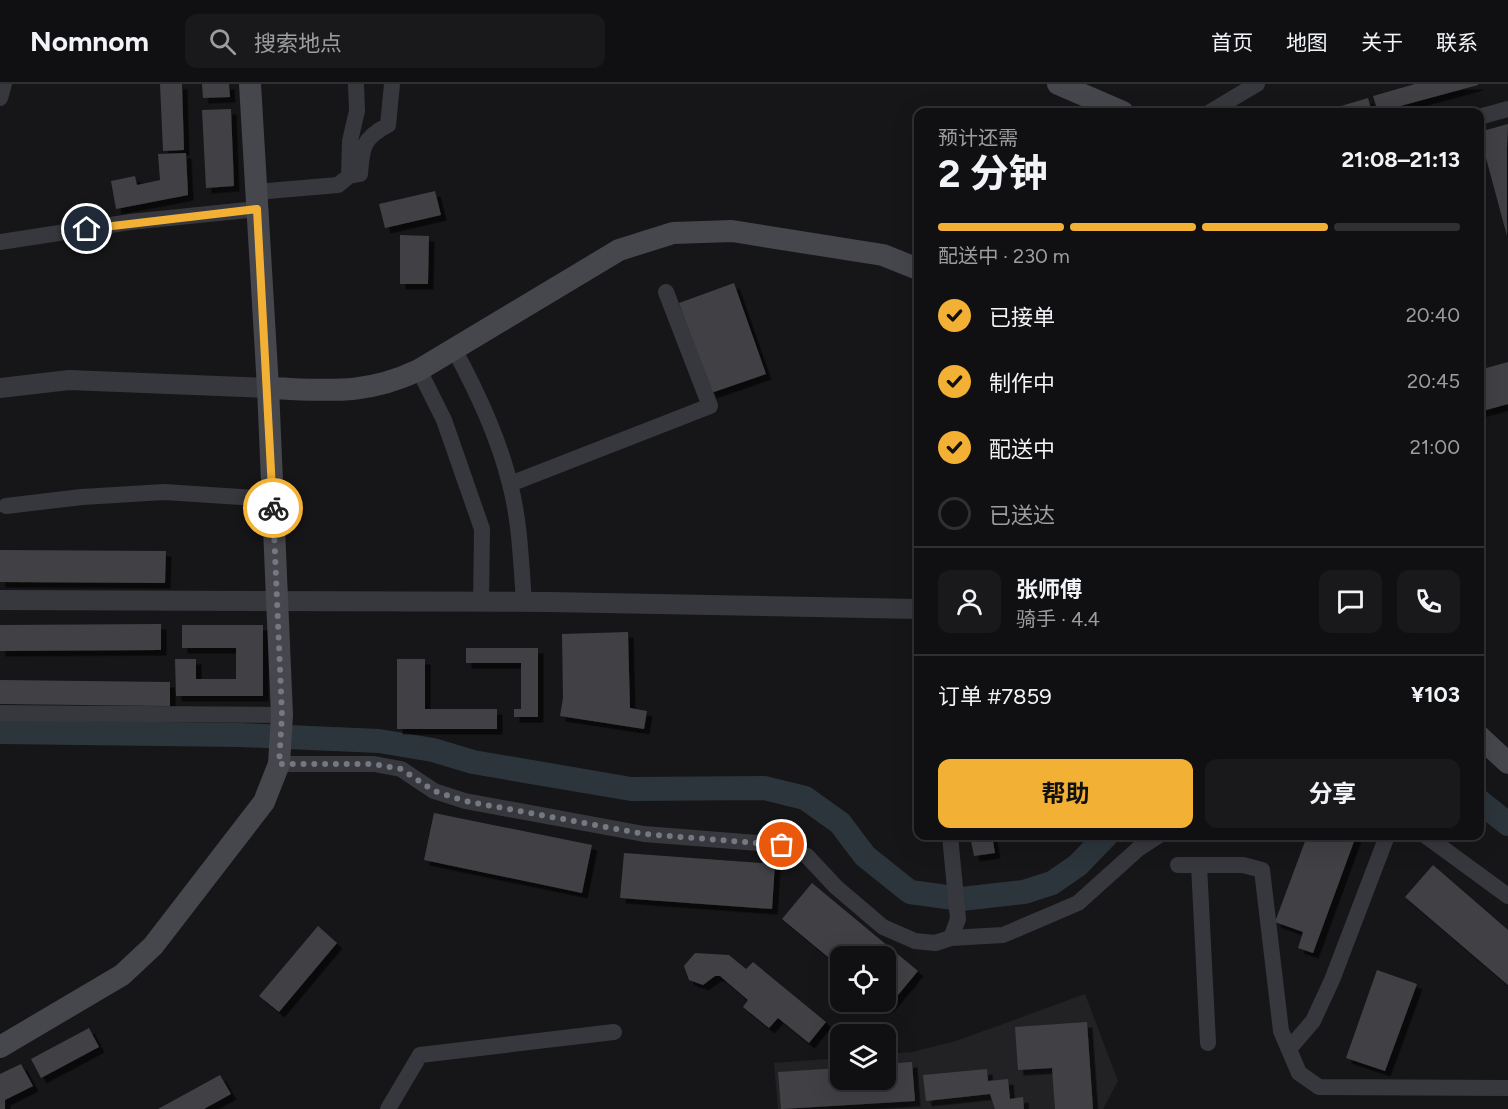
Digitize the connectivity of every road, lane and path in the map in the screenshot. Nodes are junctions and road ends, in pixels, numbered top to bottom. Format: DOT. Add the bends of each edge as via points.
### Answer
graph roads {
  1 [pos="4,84"];
  2 [pos="250,84"];
  3 [pos="356,84"];
  4 [pos="392,84"];
  5 [pos="1058,84"];
  6 [pos="1257,84"];
  7 [pos="0,98"];
  8 [pos="1114,108"];
  9 [pos="1217,108"];
  10 [pos="1508,109"];
  11 [pos="1484,116"];
  12 [pos="349,176"];
  13 [pos="257,201"];
  14 [pos="0,242"];
  15 [pos="914,267"];
  16 [pos="666,292"];
  17 [pos="454,349"];
  18 [pos="419,370"];
  19 [pos="0,388"];
  20 [pos="268,388"];
  21 [pos="510,484"];
  22 [pos="272,499"];
  23 [pos="6,506"];
  24 [pos="0,600"];
  25 [pos="277,602"];
  26 [pos="481,602"];
  27 [pos="524,602"];
  28 [pos="914,609"];
  29 [pos="0,713"];
  30 [pos="282,719"];
  31 [pos="1484,741"];
  32 [pos="280,756"];
  33 [pos="1508,763"];
  34 [pos="950,840"];
  35 [pos="1152,840"];
  36 [pos="1385,840"];
  37 [pos="1431,840"];
  38 [pos="1178,866"];
  39 [pos="1199,866"];
  40 [pos="1508,896"];
  41 [pos="951,938"];
  42 [pos="614,1032"];
  43 [pos="1208,1043"];
  44 [pos="0,1047"];
  45 [pos="1289,1049"];
  46 [pos="1508,1088"];
  47 [pos="388,1109"];
  1 -- 7 [label="street"];
  2 -- 13 [label="main road"];
  3 -- 12 [label="street" via="357,111 350,141"];
  4 -- 12 [label="street" via="388,125 374,133 362,148 360,174"];
  5 -- 8 [label="main road"];
  6 -- 9 [label="street"];
  10 -- 11 [label="street"];
  12 -- 13 [label="street" via="338,185"];
  13 -- 14 [label="street"];
  13 -- 20 [label="main road"];
  15 -- 17 [label="main road" via="883,255 732,231 673,233 619,250"];
  16 -- 21 [label="street" via="710,406"];
  17 -- 18 [label="main road"];
  17 -- 21 [label="street" via="483,403"];
  18 -- 20 [label="main road" via="393,382 349,391"];
  18 -- 26 [label="street" via="444,420 482,529"];
  19 -- 20 [label="street" via="69,380"];
  20 -- 22 [label="main road"];
  21 -- 27 [label="street"];
  22 -- 23 [label="street" via="164,492"];
  22 -- 25 [label="main road"];
  24 -- 25 [label="street"];
  25 -- 26 [label="street"];
  25 -- 30 [label="main road"];
  26 -- 27 [label="street"];
  27 -- 28 [label="street"];
  29 -- 30 [label="street"];
  30 -- 32 [label="main road"];
  31 -- 33 [label="main road"];
  32 -- 41 [label="street" via="401,769 434,791 465,801 644,834 782,845 807,856 883,927 915,941 935,943"];
  32 -- 44 [label="main road" via="264,802 153,946 122,975"];
  34 -- 41 [label="street" via="958,919"];
  35 -- 41 [label="street" via="1078,903 1004,935"];
  36 -- 45 [label="street" via="1332,980 1313,1021"];
  37 -- 40 [label="street"];
  38 -- 39 [label="street"];
  39 -- 43 [label="street"];
  39 -- 45 [label="street" via="1262,870 1281,1031"];
  42 -- 47 [label="street" via="420,1055"];
  45 -- 46 [label="street" via="1299,1073 1319,1087"];
}
